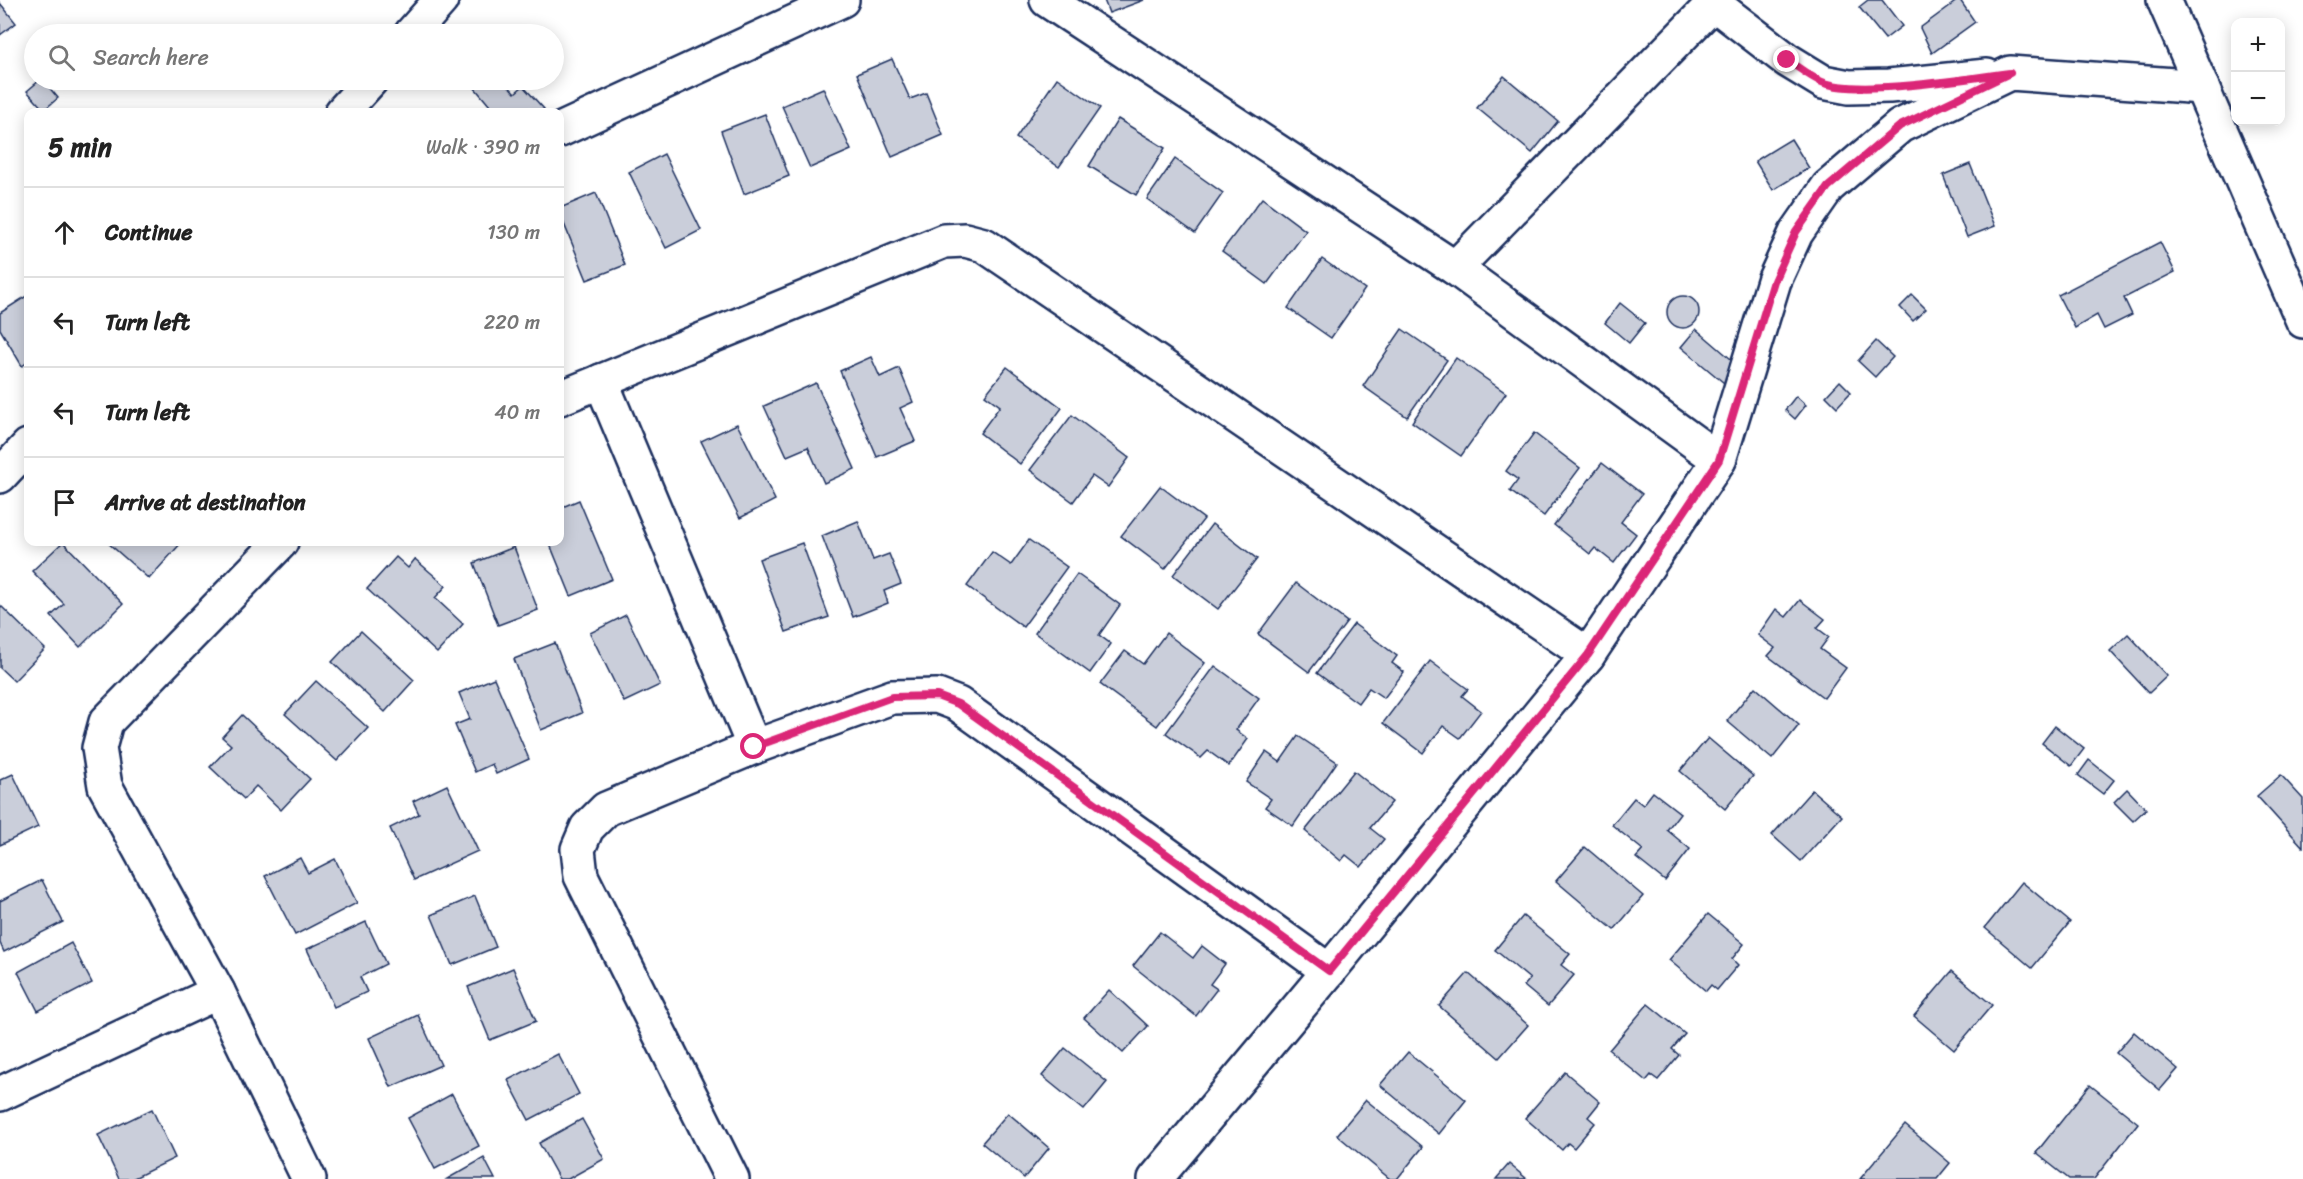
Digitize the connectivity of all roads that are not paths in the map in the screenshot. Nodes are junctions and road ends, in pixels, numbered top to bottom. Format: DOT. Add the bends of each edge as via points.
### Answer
graph roads {
  1 [pos="842,0"];
  2 [pos="1047,0"];
  3 [pos="2164,0"];
  4 [pos="1711,2"];
  5 [pos="2010,73"];
  6 [pos="2202,87"];
  7 [pos="362,90"];
  8 [pos="346,108"];
  9 [pos="564,128"];
  10 [pos="1455,267"];
  11 [pos="2303,321"];
  12 [pos="601,381"];
  13 [pos="564,396"];
  14 [pos="24,450"];
  15 [pos="1719,460"];
  16 [pos="0,476"];
  17 [pos="277,546"];
  18 [pos="1588,655"];
  19 [pos="754,747"];
  20 [pos="1329,971"];
  21 [pos="218,992"];
  22 [pos="0,1094"];
  23 [pos="309,1179"];
  24 [pos="732,1179"];
  25 [pos="1155,1179"];
  1 -- 9 [label="street"];
  2 -- 10 [label="street"];
  3 -- 6 [label="street"];
  4 -- 5 [label="street" via="1787,60 1823,82 1849,87 1889,86"];
  4 -- 10 [label="street"];
  5 -- 6 [label="street"];
  5 -- 15 [label="street" via="1900,126 1828,187 1796,232 1774,281"];
  6 -- 11 [label="street"];
  7 -- 8 [label="street"];
  10 -- 15 [label="street"];
  12 -- 13 [label="street"];
  12 -- 18 [label="street" via="944,241 965,240 984,245"];
  12 -- 19 [label="street"];
  14 -- 16 [label="street"];
  15 -- 18 [label="street"];
  17 -- 21 [label="street" via="106,722 99,748 105,786"];
  18 -- 20 [label="street"];
  19 -- 20 [label="street" via="892,697 937,696 958,704"];
  19 -- 24 [label="street" via="606,809 587,828 578,849 581,876"];
  20 -- 25 [label="street"];
  21 -- 22 [label="street"];
  21 -- 23 [label="street"];
}
